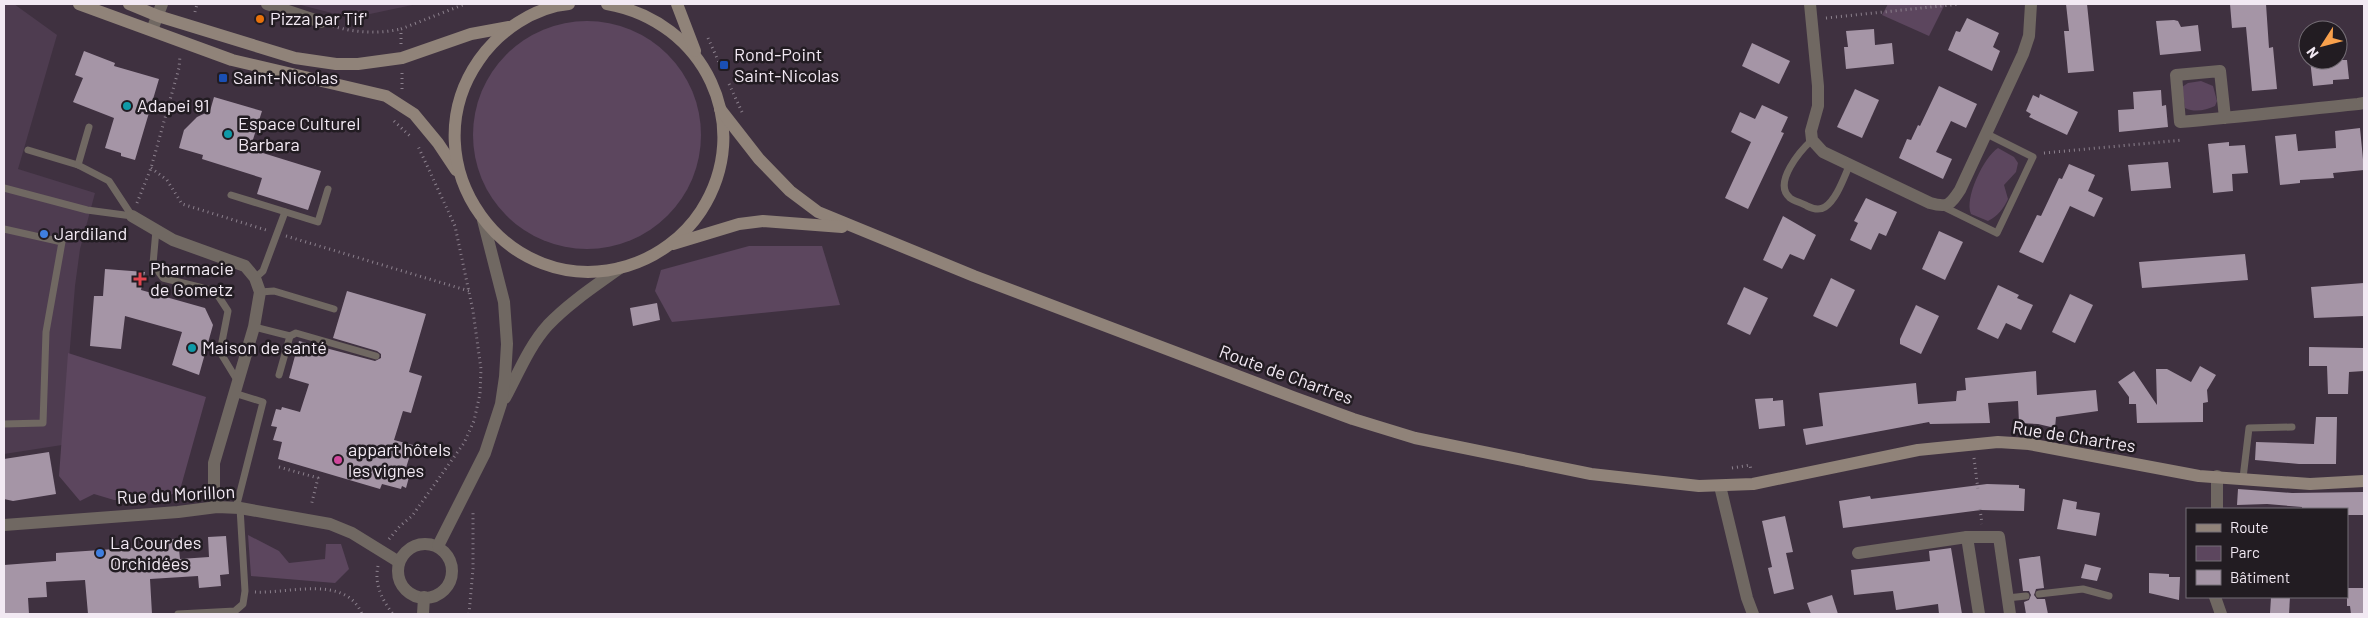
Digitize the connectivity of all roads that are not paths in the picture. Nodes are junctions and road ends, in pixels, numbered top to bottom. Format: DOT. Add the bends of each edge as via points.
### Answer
graph roads {
  1 [pos="79,4"];
  2 [pos="129,4"];
  3 [pos="268,4"];
  4 [pos="569,4"];
  5 [pos="607,4"];
  6 [pos="677,4"];
  7 [pos="1810,4"];
  8 [pos="2031,4"];
  9 [pos="550,6"];
  10 [pos="160,10"];
  11 [pos="322,22"];
  12 [pos="511,27"];
  13 [pos="152,30"];
  14 [pos="698,58"];
  15 [pos="2364,103"];
  16 [pos="720,109"];
  17 [pos="2226,118"];
  18 [pos="89,127"];
  19 [pos="1987,134"];
  20 [pos="1812,140"];
  21 [pos="28,150"];
  22 [pos="1850,164"];
  23 [pos="78,165"];
  24 [pos="460,176"];
  25 [pos="4,188"];
  26 [pos="328,189"];
  27 [pos="231,195"];
  28 [pos="1942,206"];
  29 [pos="285,212"];
  30 [pos="132,216"];
  31 [pos="483,220"];
  32 [pos="4,229"];
  33 [pos="857,229"];
  34 [pos="156,230"];
  35 [pos="669,245"];
  36 [pos="620,268"];
  37 [pos="255,278"];
  38 [pos="260,292"];
  39 [pos="334,310"];
  40 [pos="254,327"];
  41 [pos="290,336"];
  42 [pos="376,356"];
  43 [pos="279,375"];
  44 [pos="238,380"];
  45 [pos="233,393"];
  46 [pos="501,404"];
  47 [pos="4,424"];
  48 [pos="2292,428"];
  49 [pos="2216,476"];
  50 [pos="2243,478"];
  51 [pos="2364,481"];
  52 [pos="1720,486"];
  53 [pos="217,507"];
  54 [pos="238,508"];
  55 [pos="2217,508"];
  56 [pos="4,525"];
  57 [pos="1968,537"];
  58 [pos="438,546"];
  59 [pos="1858,553"];
  60 [pos="400,562"];
  61 [pos="2039,594"];
  62 [pos="2026,596"];
  63 [pos="2109,596"];
  64 [pos="424,598"];
  65 [pos="2007,598"];
  66 [pos="2215,598"];
  67 [pos="178,614"];
  68 [pos="423,614"];
  69 [pos="1753,614"];
  70 [pos="1979,614"];
  71 [pos="2010,614"];
  72 [pos="2221,614"];
  1 -- 13 [label="main road"];
  2 -- 10 [label="main road"];
  3 -- 11 [label="street"];
  4 -- 9 [label="main road"];
  5 -- 14 [label="main road" via="656,20"];
  6 -- 14 [label="main road"];
  7 -- 20 [label="street" via="1818,86"];
  8 -- 19 [label="street" via="2030,36"];
  9 -- 12 [label="main road"];
  10 -- 12 [label="main road" via="262,48 310,61 358,64 402,58 471,34"];
  10 -- 13 [label="street"];
  12 -- 24 [label="main road" via="484,52 464,84 454,139"];
  13 -- 24 [label="main road" via="232,60 386,96 414,114"];
  14 -- 16 [label="main road" via="715,91"];
  15 -- 17 [label="street"];
  16 -- 33 [label="main road, Route de Chartres" via="790,190 818,212"];
  16 -- 35 [label="main road" via="723,147 714,184 696,218"];
  17 -- 17 [label="street" via="2180,122 2176,75 2220,71"];
  18 -- 23 [label="lane"];
  19 -- 28 [label="street" via="1960,190 1952,202"];
  19 -- 28 [label="lane" via="2033,156 1997,233"];
  20 -- 22 [label="street" via="1824,152"];
  20 -- 22 [label="lane" via="1797,154 1784,182 1784,191 1790,198 1815,210 1823,208 1830,202"];
  21 -- 23 [label="lane"];
  22 -- 28 [label="street"];
  23 -- 30 [label="lane" via="109,180"];
  24 -- 31 [label="main road"];
  25 -- 30 [label="lane" via="88,210"];
  26 -- 29 [label="lane" via="318,222"];
  27 -- 29 [label="lane"];
  29 -- 37 [label="lane" via="263,271"];
  30 -- 34 [label="street"];
  31 -- 36 [label="main road" via="511,247 544,264 582,271"];
  31 -- 46 [label="street" via="504,302 508,344"];
  32 -- 47 [label="lane" via="62,242 46,332 43,423"];
  33 -- 35 [label="main road, Route de Chartres" via="763,221 739,224"];
  33 -- 52 [label="main road, Route de Chartres" via="1293,397 1389,430 1591,474"];
  34 -- 37 [label="street" via="173,240 245,266"];
  34 -- 44 [label="lane" via="153,264 163,278 215,291 228,311 220,352"];
  35 -- 36 [label="main road" via="637,263"];
  36 -- 46 [label="street" via="568,305 547,327"];
  37 -- 38 [label="street"];
  38 -- 39 [label="lane" via="274,291"];
  38 -- 40 [label="street"];
  40 -- 41 [label="lane"];
  40 -- 44 [label="street"];
  41 -- 42 [label="lane" via="296,333"];
  41 -- 43 [label="lane"];
  44 -- 45 [label="street"];
  45 -- 53 [label="street" via="214,463"];
  45 -- 54 [label="lane" via="263,402"];
  46 -- 58 [label="street" via="485,452"];
  48 -- 50 [label="lane" via="2249,428"];
  49 -- 50 [label="main road, Rue de Chartres"];
  49 -- 52 [label="main road, Rue de Chartres" via="2188,474 2029,444 1972,444 1918,450 1753,484"];
  49 -- 55 [label="street"];
  50 -- 51 [label="main road, Rue de Chartres" via="2310,484"];
  52 -- 69 [label="street"];
  53 -- 54 [label="street, Rue du Morillon"];
  53 -- 56 [label="street, Rue du Morillon"];
  54 -- 60 [label="street, Rue du Morillon" via="330,524 352,533"];
  54 -- 67 [label="lane" via="243,604 235,611"];
  57 -- 59 [label="street"];
  57 -- 65 [label="street" via="1999,537"];
  57 -- 70 [label="street"];
  58 -- 60 [label="street" via="419,544 404,554"];
  58 -- 64 [label="street" via="450,560 452,578 441,593"];
  60 -- 64 [label="street" via="399,578 403,586"];
  61 -- 63 [label="lane" via="2083,589"];
  62 -- 65 [label="lane"];
  64 -- 68 [label="street"];
  65 -- 71 [label="street"];
  66 -- 72 [label="street"];
}
